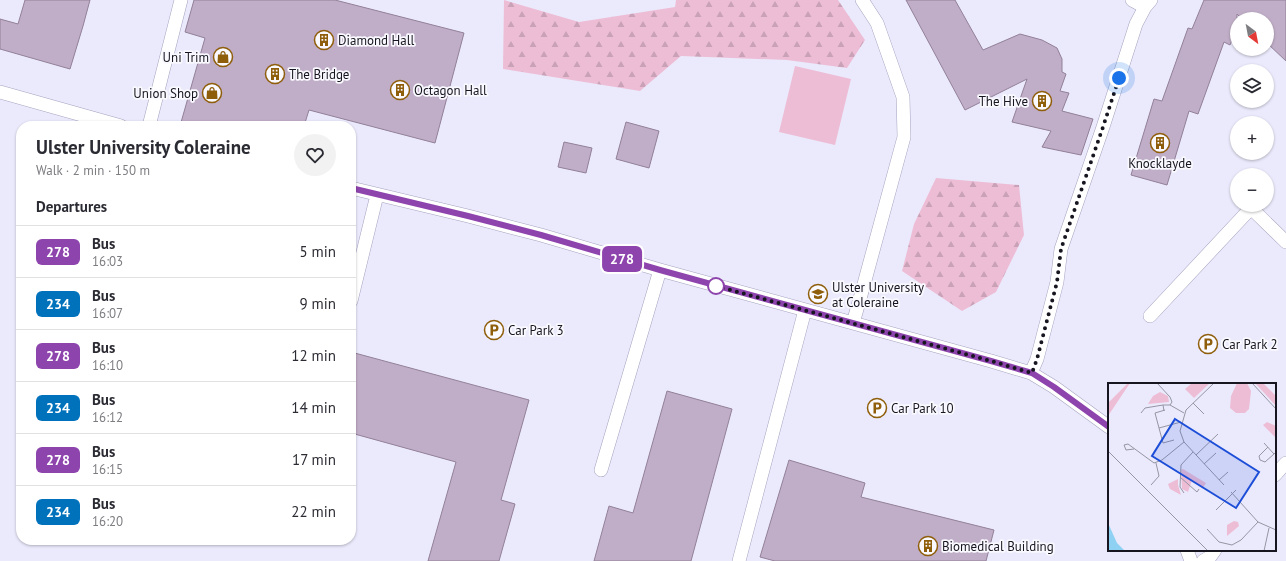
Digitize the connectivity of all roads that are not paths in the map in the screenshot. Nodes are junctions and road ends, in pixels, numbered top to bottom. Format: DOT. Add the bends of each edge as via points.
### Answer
graph roads {
  1 [pos="181,0"];
  2 [pos="862,0"];
  3 [pos="1132,0"];
  4 [pos="1148,4"];
  5 [pos="0,92"];
  6 [pos="103,121"];
  7 [pos="150,121"];
  8 [pos="356,189"];
  9 [pos="377,195"];
  10 [pos="1286,242"];
  11 [pos="660,270"];
  12 [pos="356,281"];
  13 [pos="805,310"];
  14 [pos="1150,316"];
  15 [pos="853,323"];
  16 [pos="1032,373"];
  17 [pos="1108,426"];
  18 [pos="1286,463"];
  19 [pos="601,470"];
  20 [pos="1276,474"];
  21 [pos="1187,551"];
  22 [pos="1214,551"];
  23 [pos="739,561"];
  24 [pos="1192,561"];
  25 [pos="1203,561"];
  1 -- 7 [label="lane"];
  2 -- 15 [label="lane" via="877,23 903,97 904,137"];
  3 -- 4 [label="lane"];
  4 -- 16 [label="lane" via="1136,24 1061,249 1057,282"];
  5 -- 6 [label="lane"];
  8 -- 9 [label="lane"];
  9 -- 11 [label="lane" via="541,235"];
  9 -- 12 [label="lane"];
  10 -- 14 [label="lane" via="1251,208"];
  11 -- 13 [label="lane"];
  11 -- 19 [label="lane"];
  13 -- 15 [label="lane"];
  13 -- 23 [label="lane"];
  15 -- 16 [label="lane"];
  16 -- 17 [label="lane"];
  18 -- 20 [label="lane"];
  21 -- 24 [label="lane"];
  22 -- 25 [label="lane"];
}
